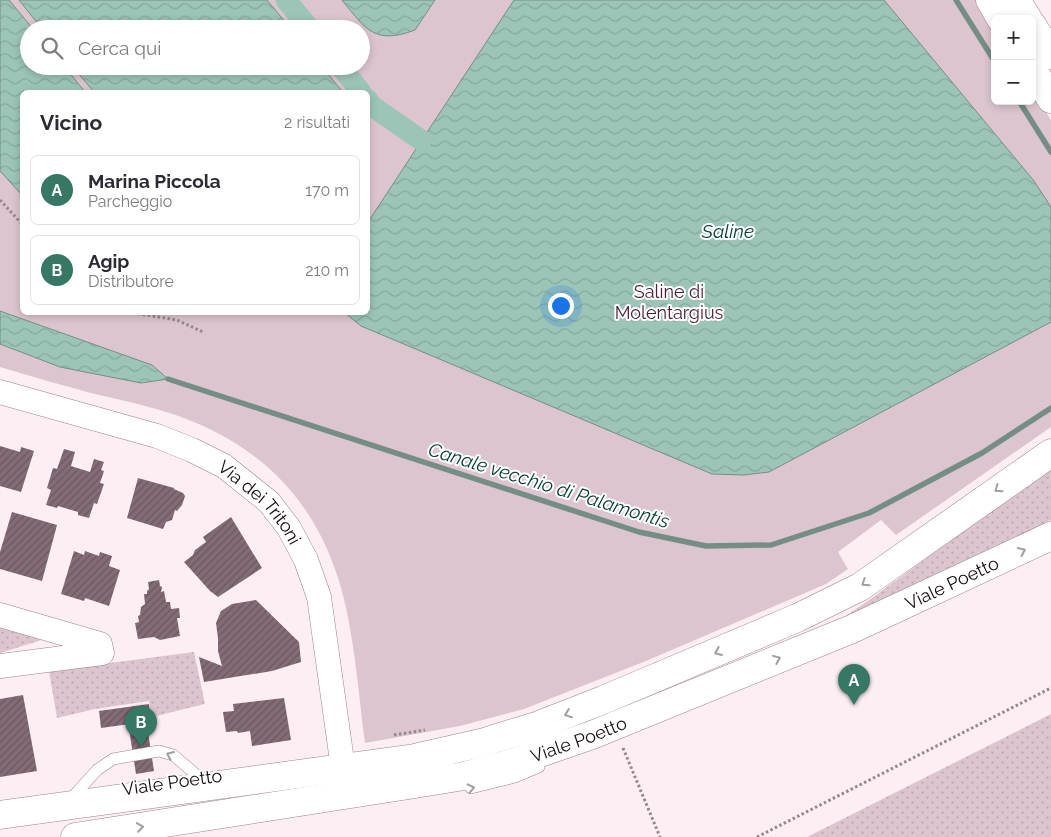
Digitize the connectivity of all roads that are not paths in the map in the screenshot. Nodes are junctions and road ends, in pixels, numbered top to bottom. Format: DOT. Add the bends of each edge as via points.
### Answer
graph roads {
  1 [pos="990,0"];
  2 [pos="1016,0"];
  3 [pos="999,15"];
  4 [pos="1025,15"];
  5 [pos="1036,31"];
  6 [pos="1051,55"];
  7 [pos="1036,75"];
  8 [pos="1051,99"];
  9 [pos="0,392"];
  10 [pos="1046,452"];
  11 [pos="1051,536"];
  12 [pos="0,615"];
  13 [pos="0,666"];
  14 [pos="651,711"];
  15 [pos="571,754"];
  16 [pos="546,764"];
  17 [pos="343,768"];
  18 [pos="202,782"];
  19 [pos="458,791"];
  20 [pos="68,801"];
  21 [pos="0,808"];
  22 [pos="0,815"];
  23 [pos="75,837"];
  1 -- 3 [label="main road"];
  2 -- 4 [label="main road"];
  5 -- 6 [label="main road"];
  7 -- 8 [label="main road"];
  9 -- 17 [label="street, Via dei Tritoni" via="157,436 192,450 224,466 269,502 289,528 306,560 319,597"];
  10 -- 17 [label="main road, Viale Poetto, one-way" via="860,587 797,618 603,700 525,729 482,743 415,758"];
  14 -- 11 [label="main road, Viale Poetto, one-way" via="852,629"];
  12 -- 13 [label="street" via="100,644 102,653"];
  14 -- 15 [label="lane" via="596,744"];
  23 -- 14 [label="main road, Viale Poetto, one-way" via="464,776 524,759"];
  19 -- 16 [label="lane, one-way" via="515,777"];
  17 -- 18 [label="main road, Viale Poetto"];
  18 -- 20 [label="main road, Viale Poetto"];
  18 -- 20 [label="lane, one-way" via="173,755 159,751 113,759 97,770"];
  20 -- 21 [label="lane, Viale Poetto"];
  20 -- 22 [label="main road, Viale Poetto"];
}
